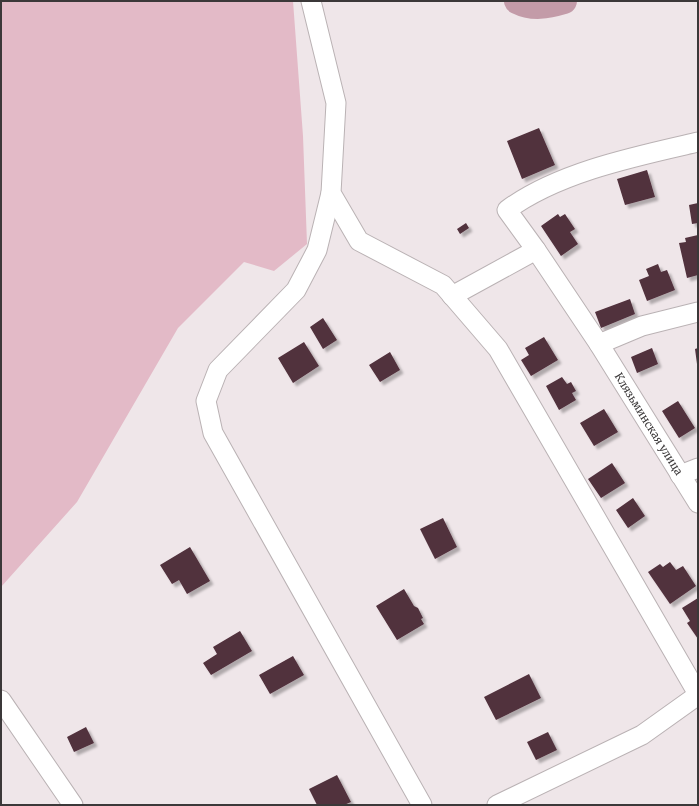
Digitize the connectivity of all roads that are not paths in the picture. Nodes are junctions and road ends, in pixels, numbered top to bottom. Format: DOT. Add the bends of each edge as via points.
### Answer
graph roads {
  1 [pos="311,1"];
  2 [pos="698,142"];
  3 [pos="331,193"];
  4 [pos="536,250"];
  5 [pos="452,296"];
  6 [pos="698,312"];
  7 [pos="599,344"];
  8 [pos="698,468"];
  9 [pos="680,476"];
  10 [pos="698,504"];
  11 [pos="698,695"];
  12 [pos="1,700"];
  13 [pos="73,805"];
  14 [pos="422,805"];
  15 [pos="497,805"];
  1 -- 3 [label="street" via="336,103"];
  2 -- 4 [label="street, Клязьминская улица" via="637,155 560,181 525,196 507,210"];
  3 -- 5 [label="street" via="359,241 443,285"];
  3 -- 14 [label="street" via="317,250 296,290 218,370 206,401 213,433"];
  4 -- 5 [label="street"];
  4 -- 7 [label="street, Клязьминская улица"];
  5 -- 11 [label="street" via="498,349"];
  6 -- 7 [label="street" via="642,326"];
  7 -- 9 [label="street, Клязьминская улица"];
  8 -- 9 [label="street"];
  9 -- 10 [label="street, Клязьминская улица"];
  11 -- 15 [label="street" via="642,735"];
  12 -- 13 [label="street"];
}
